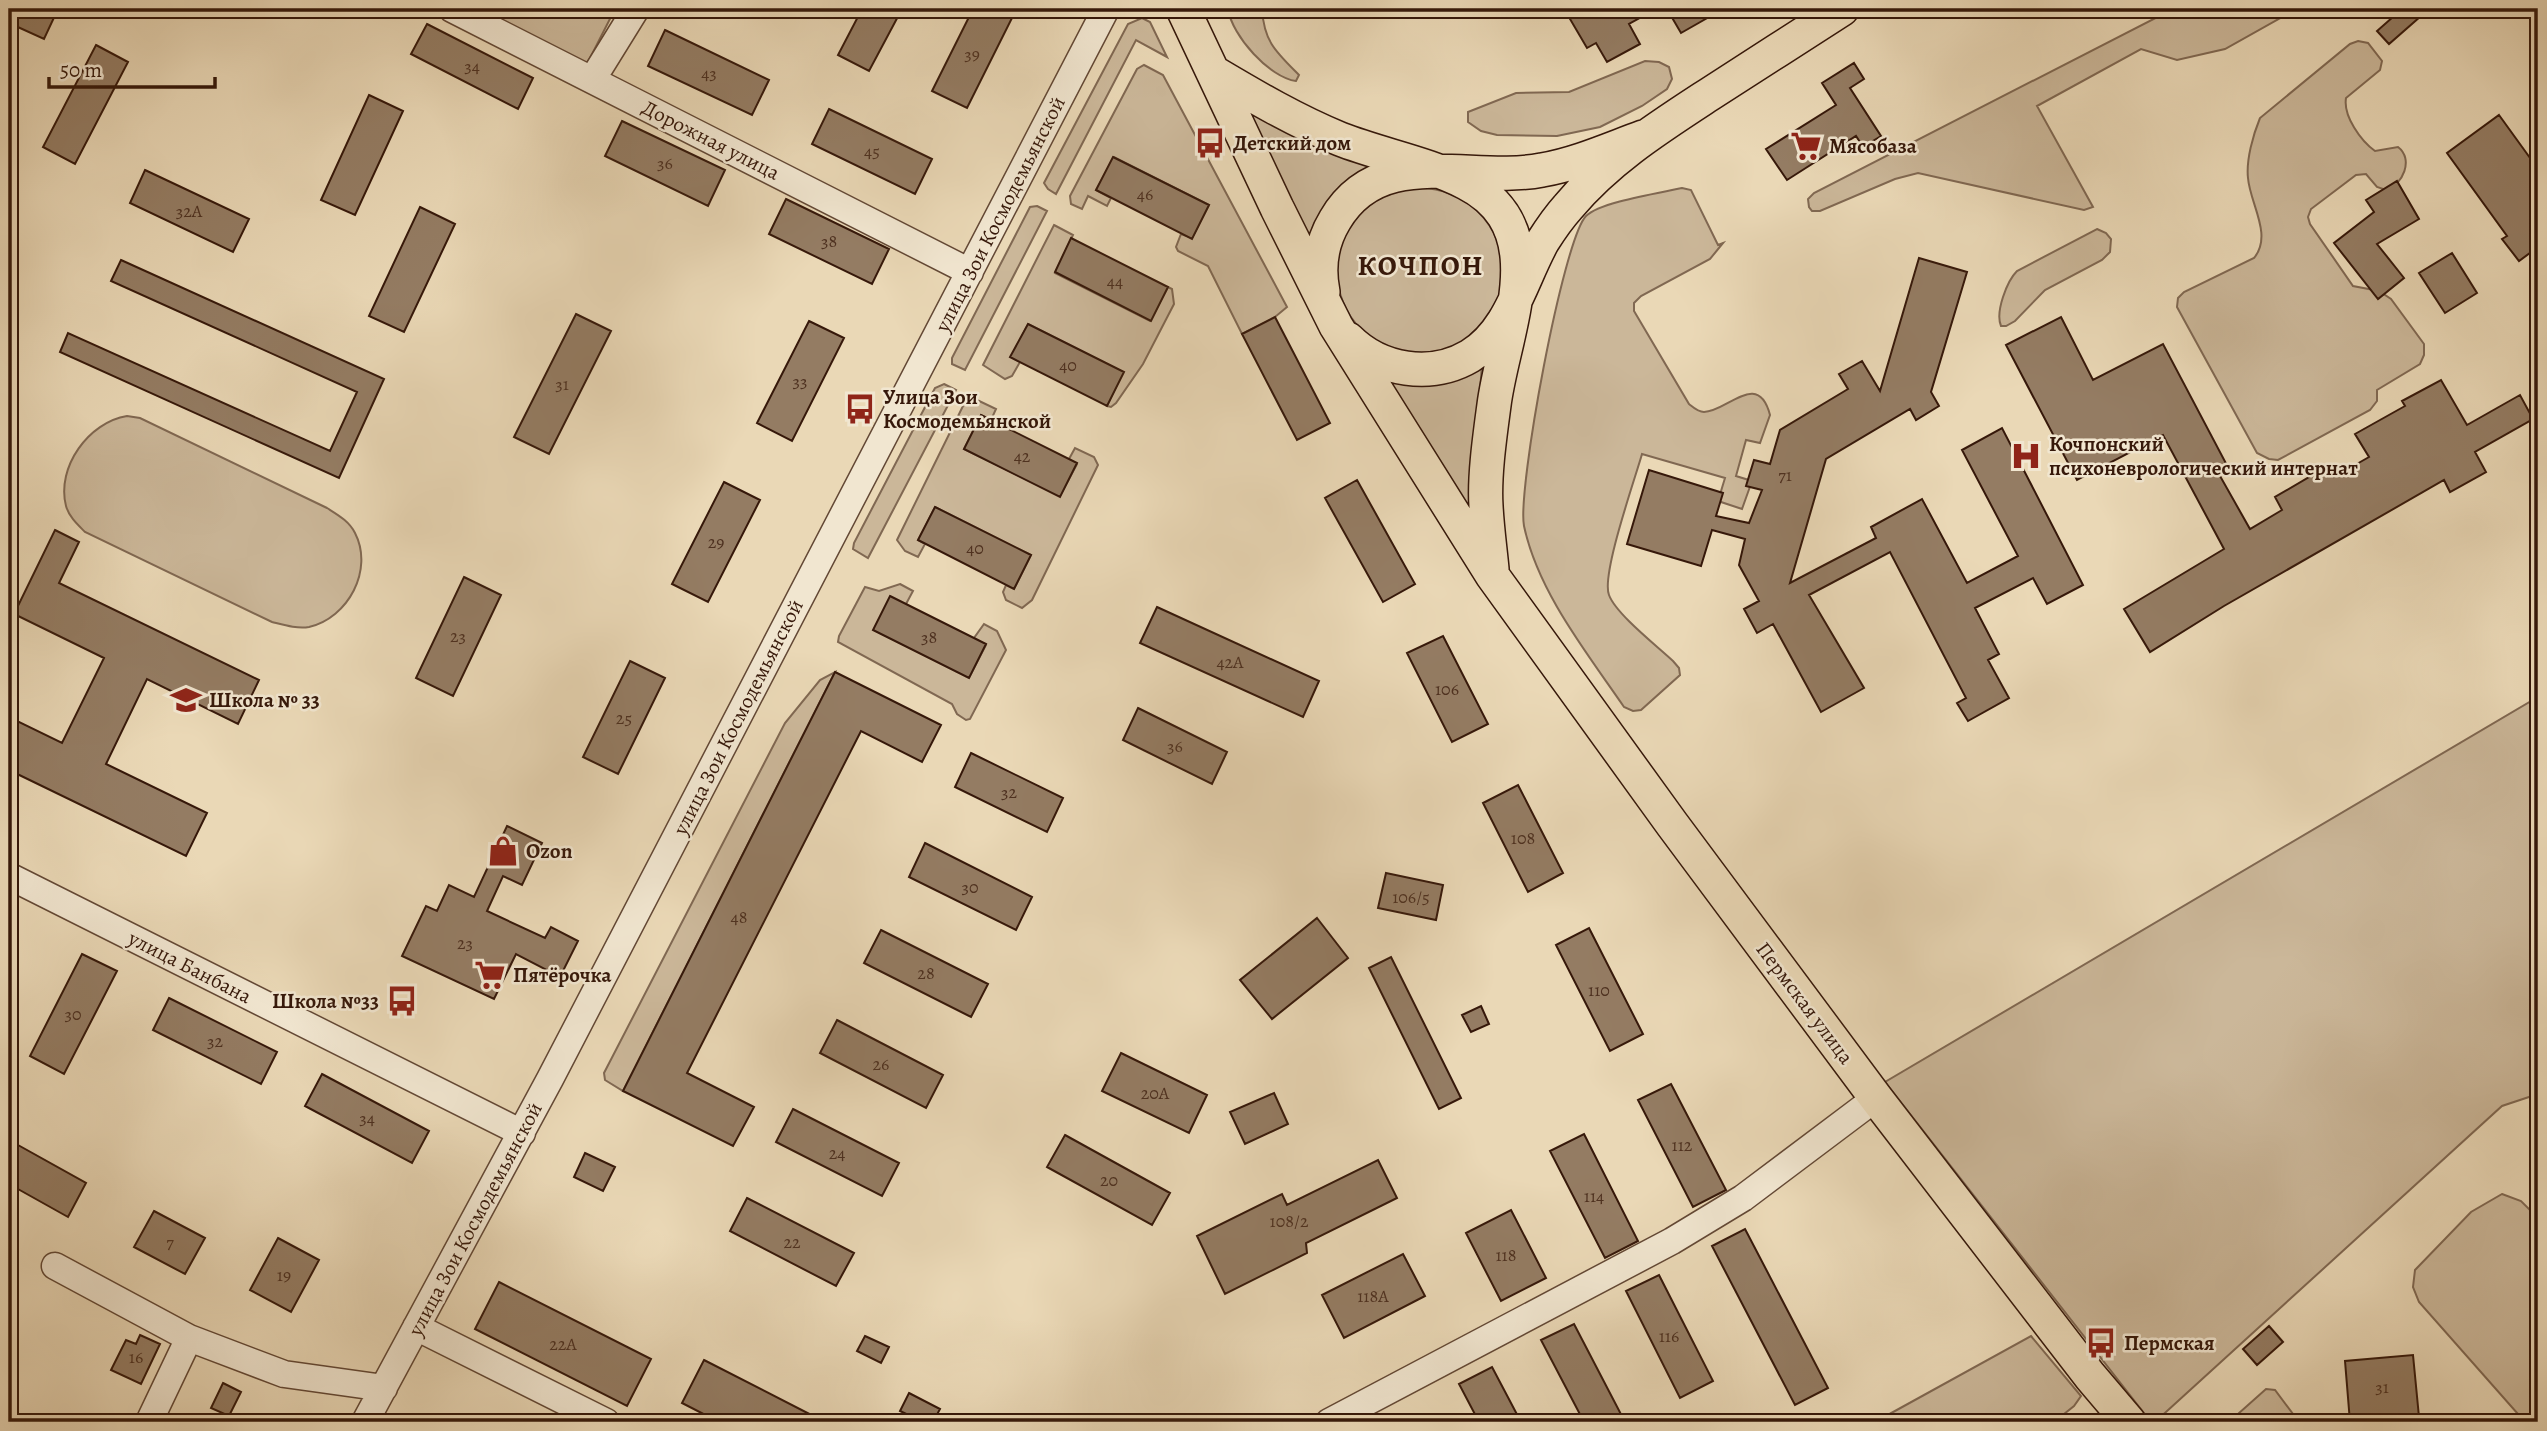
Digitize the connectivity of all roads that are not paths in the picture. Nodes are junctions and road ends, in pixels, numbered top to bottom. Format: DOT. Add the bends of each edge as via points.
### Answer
graph roads {
  1 [pos="452,9"];
  2 [pos="636,9"];
  3 [pos="1106,9"];
  4 [pos="1183,9"];
  5 [pos="1842,9"];
  6 [pos="1213,72"];
  7 [pos="592,80"];
  8 [pos="1643,137"];
  9 [pos="1434,172"];
  10 [pos="970,272"];
  11 [pos="1518,294"];
  12 [pos="1336,326"];
  13 [pos="1492,575"];
  14 [pos="9,876"];
  15 [pos="1876,1098"];
  16 [pos="522,1133"];
  17 [pos="55,1266"];
  18 [pos="416,1327"];
  19 [pos="189,1338"];
  20 [pos="384,1388"];
  21 [pos="149,1422"];
  22 [pos="365,1422"];
  23 [pos="607,1422"];
  24 [pos="1329,1422"];
  25 [pos="2129,1422"];
  1 -- 7 [label="street, Дорожная улица"];
  2 -- 7 [label="street"];
  3 -- 10 [label="street, улица Зои Космодемьянской"];
  4 -- 6 [label="main road"];
  5 -- 8 [label="main road"];
  6 -- 9 [label="main road" via="1340,139"];
  6 -- 12 [label="main road"];
  7 -- 10 [label="street, Дорожная улица"];
  8 -- 9 [label="main road" via="1541,170"];
  8 -- 11 [label="main road" via="1568,207 1544,241"];
  9 -- 11 [label="main road" via="1471,186 1500,214 1516,251"];
  9 -- 12 [label="main road" via="1405,172 1385,178 1357,194 1336,217 1324,246 1321,271 1324,296"];
  10 -- 16 [label="street, улица Зои Космодемьянской"];
  11 -- 12 [label="main road" via="1490,340 1465,358 1435,368 1410,369 1380,361 1355,346"];
  11 -- 13 [label="main road" via="1494,403 1485,503"];
  12 -- 13 [label="main road, Пермская улица"];
  13 -- 15 [label="main road, Пермская улица"];
  14 -- 16 [label="street, улица Банбана"];
  15 -- 24 [label="street" via="1743,1198 1684,1234"];
  15 -- 25 [label="main road, Пермская улица"];
  16 -- 18 [label="street, улица Зои Космодемьянской"];
  17 -- 19 [label="street"];
  18 -- 20 [label="street, улица Зои Космодемьянской"];
  18 -- 23 [label="street"];
  19 -- 20 [label="street" via="284,1374"];
  19 -- 21 [label="street"];
  20 -- 22 [label="street, улица Зои Космодемьянской"];
}
